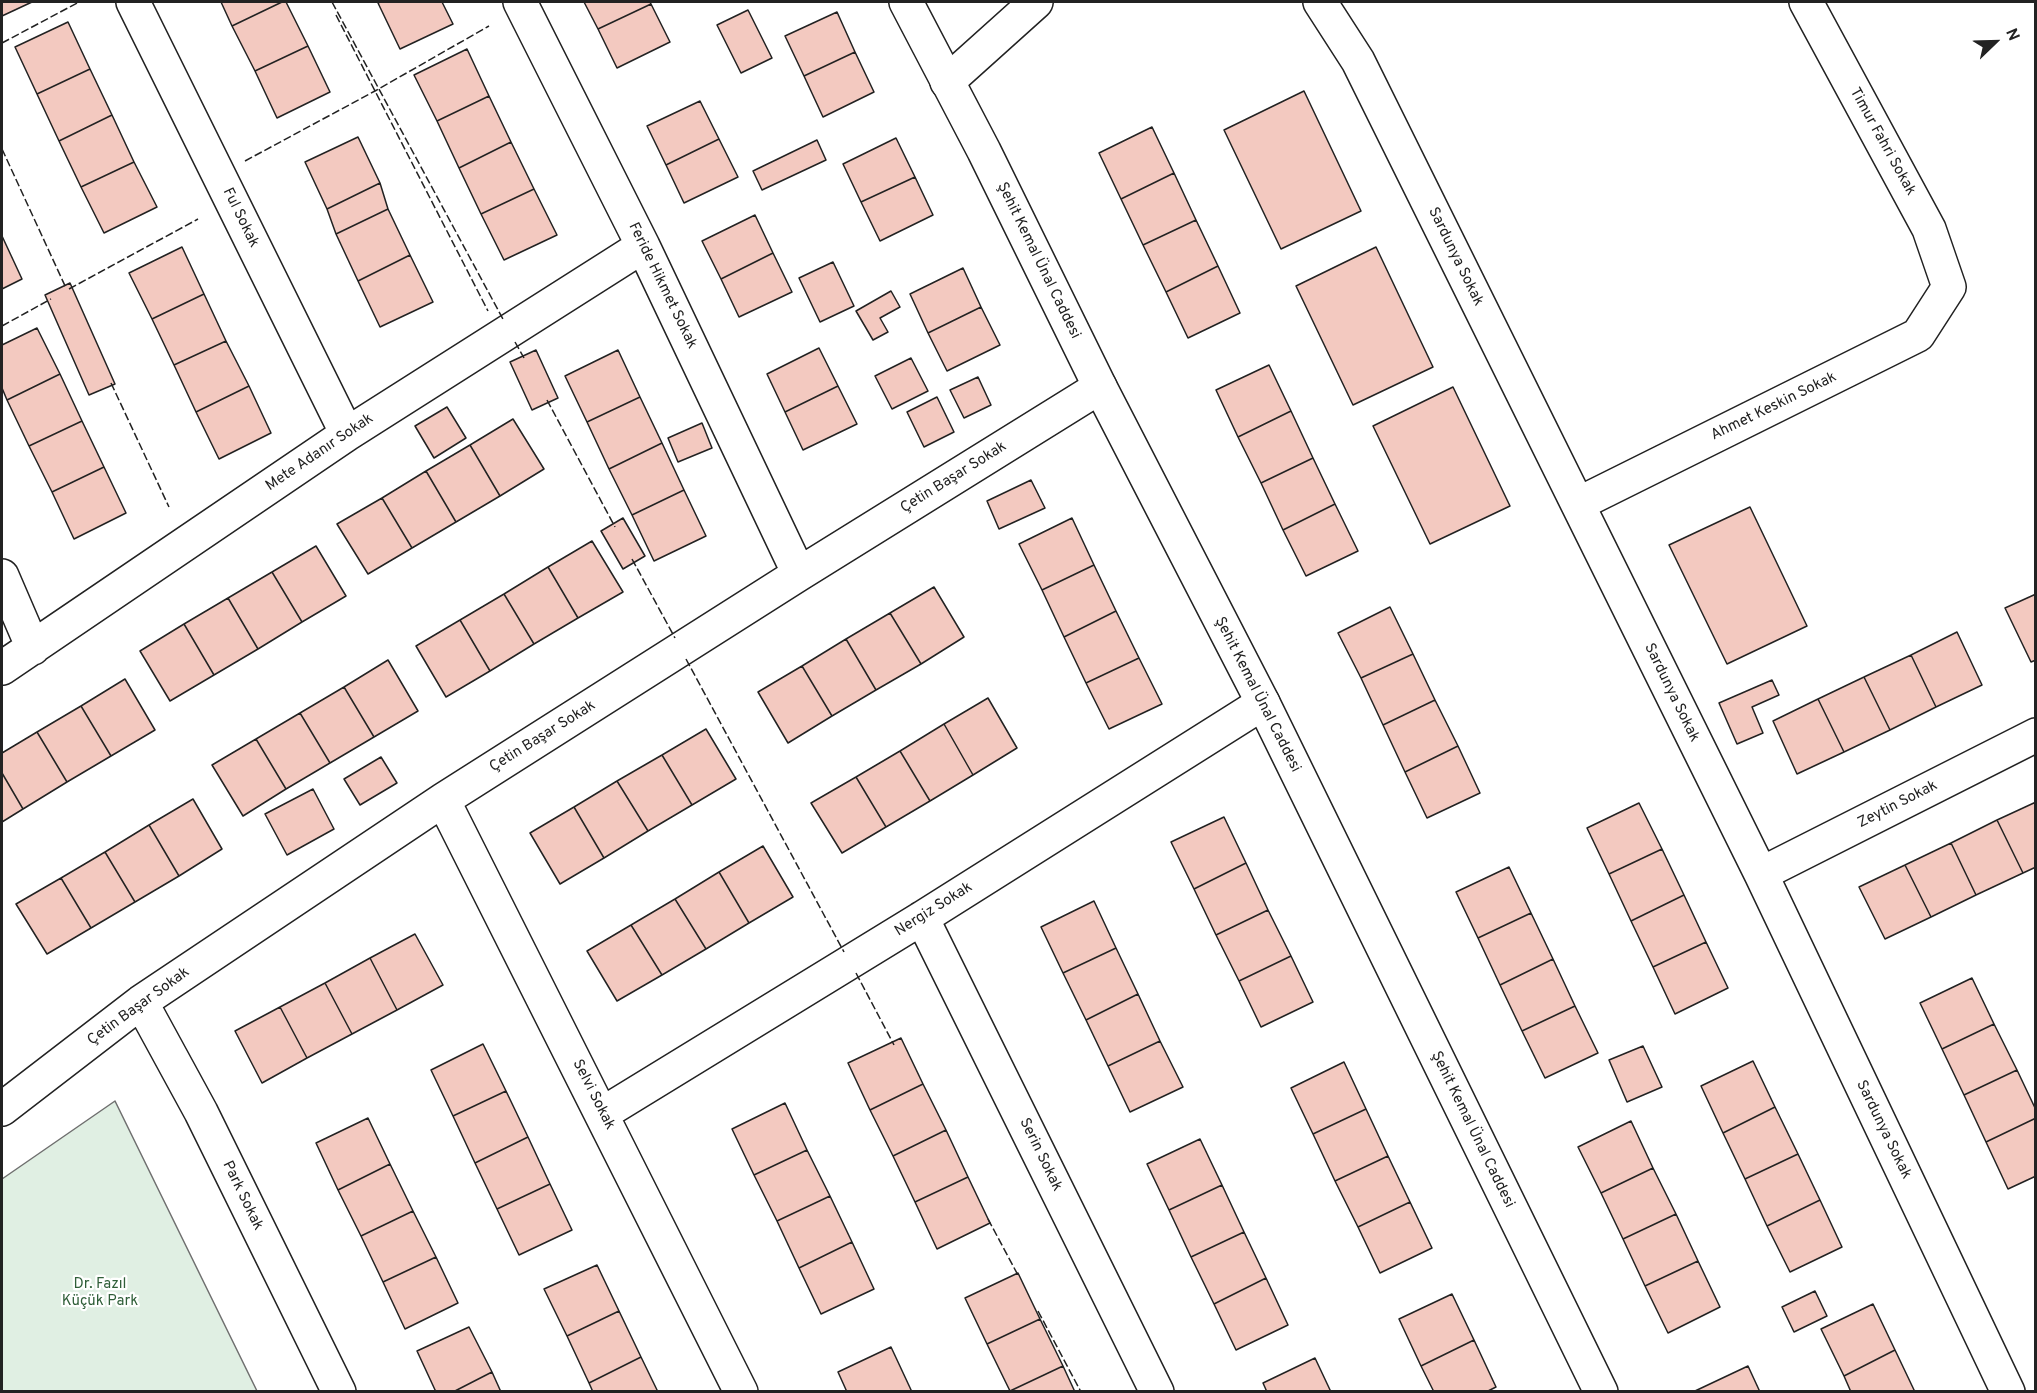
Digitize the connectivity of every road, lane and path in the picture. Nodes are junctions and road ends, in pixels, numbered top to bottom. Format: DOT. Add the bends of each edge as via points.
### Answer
graph roads {
  1 [pos="133,2"];
  2 [pos="520,2"];
  3 [pos="906,2"];
  4 [pos="1036,2"];
  5 [pos="1320,2"];
  6 [pos="1806,2"];
  7 [pos="947,82"];
  8 [pos="644,246"];
  9 [pos="1949,287"];
  10 [pos="1100,387"];
  11 [pos="347,435"];
  12 [pos="1578,504"];
  13 [pos="799,574"];
  14 [pos="2,576"];
  15 [pos="33,648"];
  16 [pos="2,668"];
  17 [pos="1263,703"];
  18 [pos="2036,735"];
  19 [pos="443,800"];
  20 [pos="1761,874"];
  21 [pos="922,918"];
  22 [pos="141,1002"];
  23 [pos="2,1109"];
  24 [pos="602,1114"];
  25 [pos="339,1392"];
  26 [pos="741,1392"];
  27 [pos="1157,1392"];
  28 [pos="1601,1392"];
  29 [pos="2008,1392"];
  1 -- 11 [label="street, Ful Sokak"];
  2 -- 8 [label="street, Feride Hikmet Sokak"];
  3 -- 7 [label="street, Şehit Kemal Ünal Caddesi"];
  4 -- 7 [label="street"];
  5 -- 12 [label="street, Sardunya Sokak" via="1358,61"];
  6 -- 9 [label="street, Timur Fahri Sokak" via="1929,229"];
  7 -- 10 [label="street, Şehit Kemal Ünal Caddesi"];
  8 -- 11 [label="street, Mete Adanır Sokak"];
  8 -- 13 [label="street, Feride Hikmet Sokak"];
  9 -- 12 [label="street, Ahmet Keskin Sokak" via="1918,335"];
  10 -- 13 [label="street, Çetin Başar Sokak"];
  10 -- 17 [label="street, Şehit Kemal Ünal Caddesi"];
  11 -- 15 [label="street, Mete Adanır Sokak"];
  12 -- 20 [label="street, Sardunya Sokak"];
  13 -- 19 [label="street, Çetin Başar Sokak"];
  14 -- 15 [label="street"];
  15 -- 16 [label="street, Mete Adanır Sokak"];
  17 -- 21 [label="street, Nergiz Sokak"];
  17 -- 28 [label="street, Şehit Kemal Ünal Caddesi"];
  18 -- 20 [label="street, Zeytin Sokak"];
  19 -- 22 [label="street, Çetin Başar Sokak"];
  19 -- 24 [label="street, Selvi Sokak"];
  20 -- 29 [label="street, Sardunya Sokak"];
  21 -- 24 [label="street, Nergiz Sokak"];
  21 -- 27 [label="street, Serin Sokak"];
  22 -- 23 [label="street, Çetin Başar Sokak"];
  22 -- 25 [label="street, Park Sokak" via="201,1112"];
  24 -- 26 [label="street, Selvi Sokak"];
}
